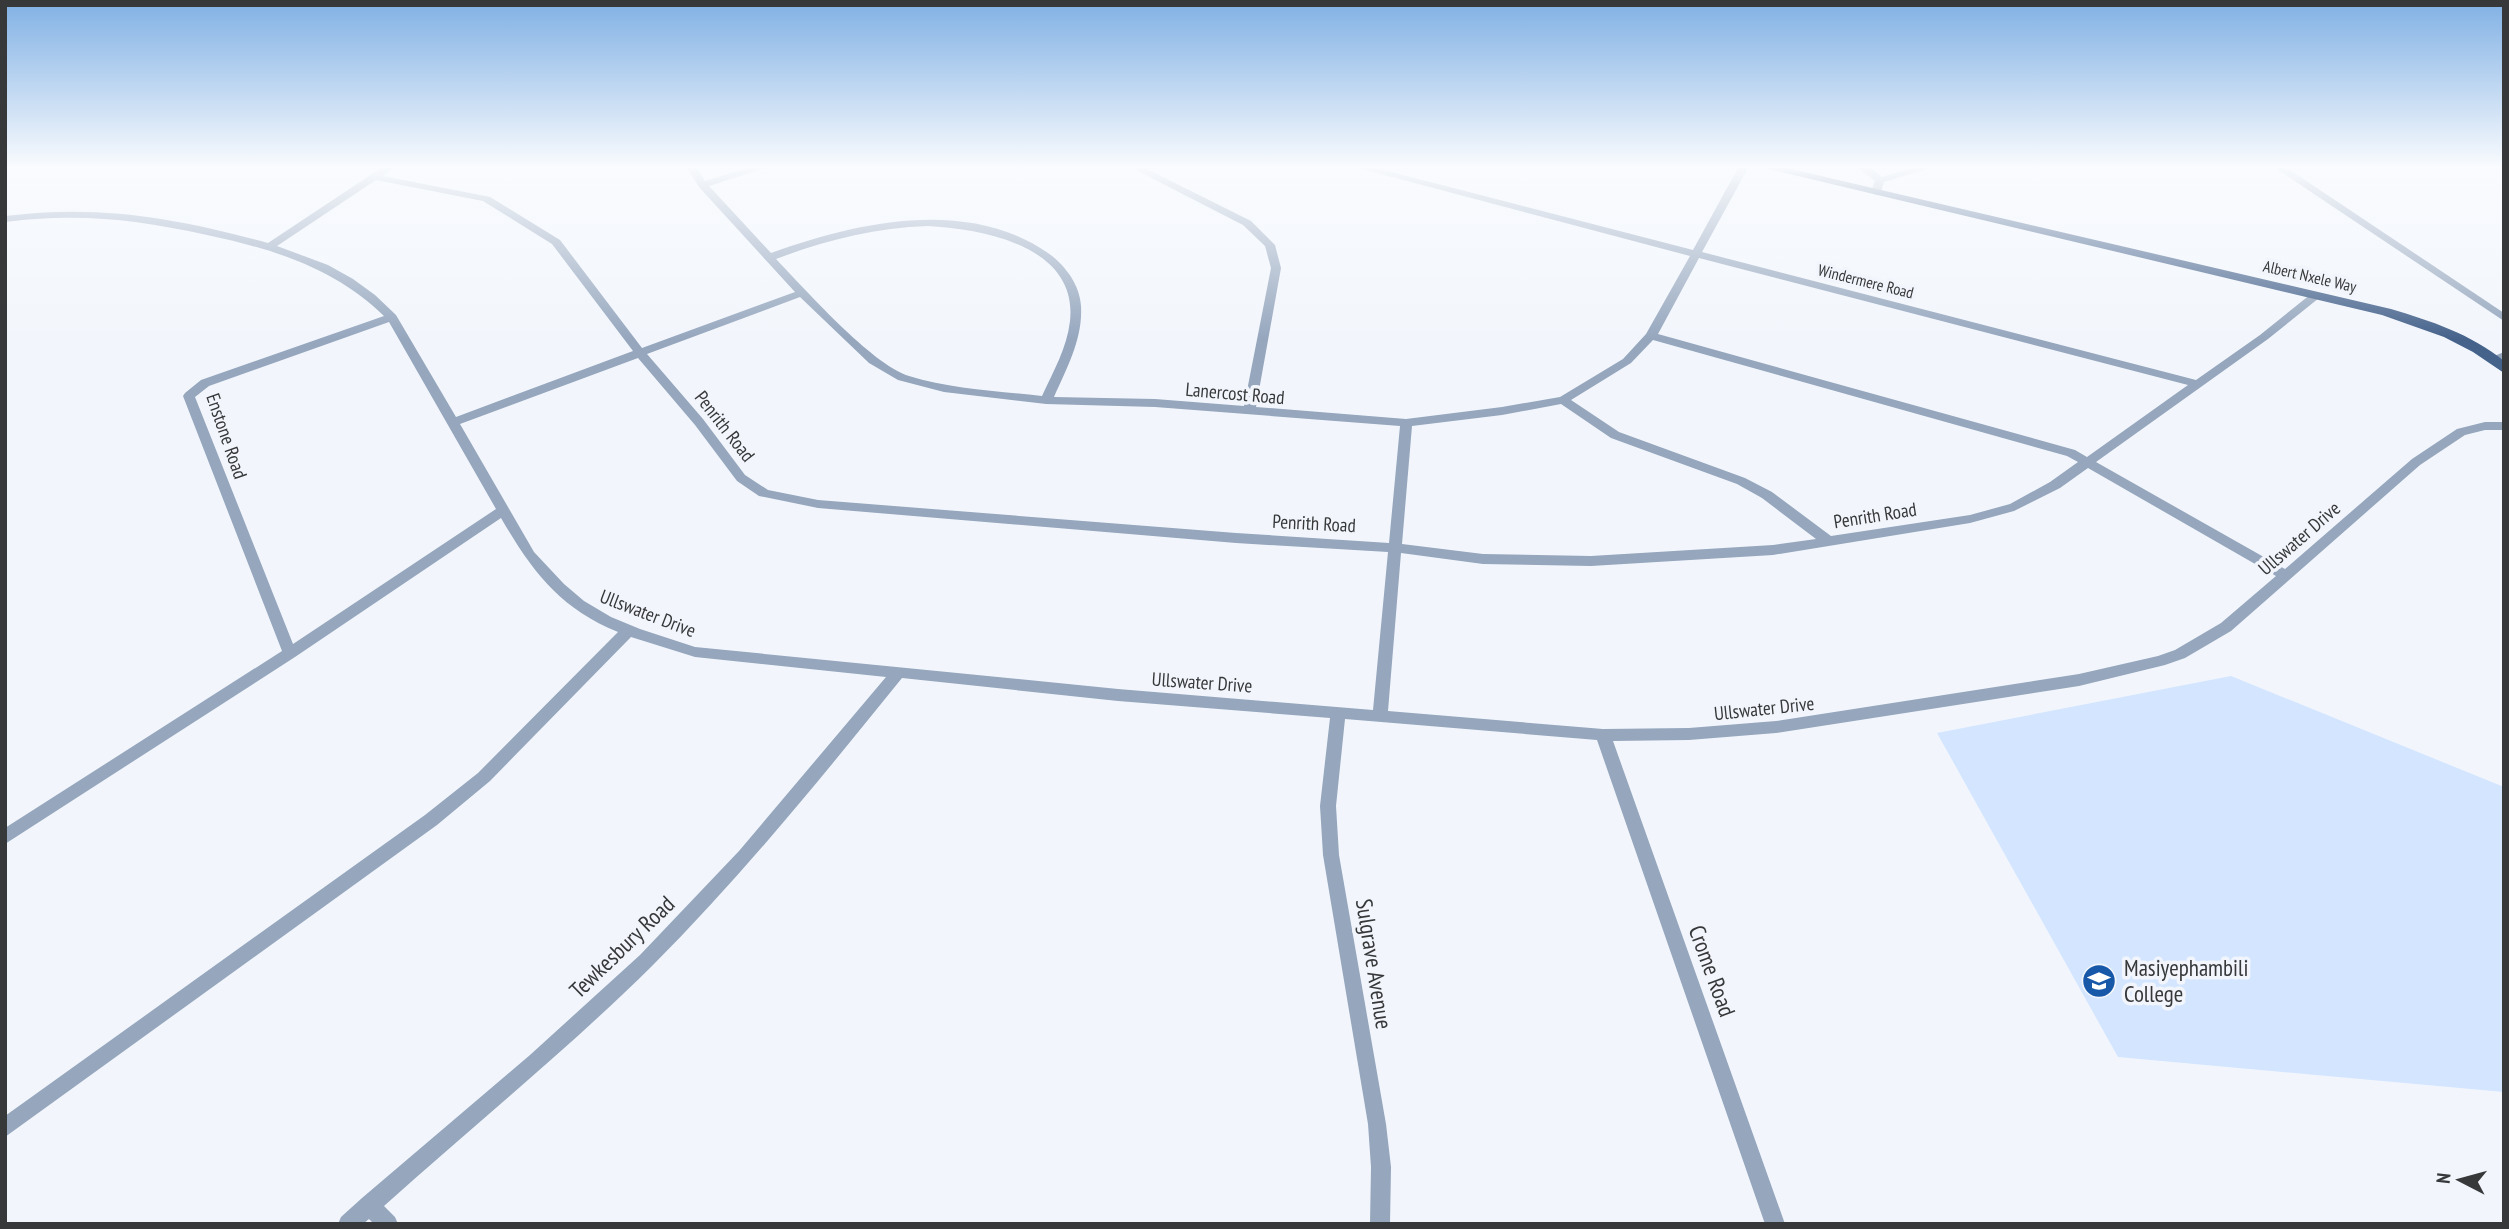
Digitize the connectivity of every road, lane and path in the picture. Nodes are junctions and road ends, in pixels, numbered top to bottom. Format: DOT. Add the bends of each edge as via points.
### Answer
graph roads {
  1 [pos="177,225"];
  2 [pos="302,225"];
  3 [pos="529,225"];
  4 [pos="741,225"];
  5 [pos="890,225"];
  6 [pos="928,225"];
  7 [pos="1249,225"];
  8 [pos="1584,225"];
  9 [pos="1711,225"];
  10 [pos="2034,225"];
  11 [pos="2366,225"];
  12 [pos="272,245"];
  13 [pos="1695,254"];
  14 [pos="771,257"];
  15 [pos="802,293"];
  16 [pos="2315,296"];
  17 [pos="392,317"];
  18 [pos="2504,318"];
  19 [pos="1651,336"];
  20 [pos="641,354"];
  21 [pos="2500,361"];
  22 [pos="2198,384"];
  23 [pos="1046,400"];
  24 [pos="1563,400"];
  25 [pos="1249,411"];
  26 [pos="453,422"];
  27 [pos="1406,423"];
  28 [pos="2504,426"];
  29 [pos="2088,462"];
  30 [pos="504,510"];
  31 [pos="1829,542"];
  32 [pos="1397,548"];
  33 [pos="2287,576"];
  34 [pos="629,630"];
  35 [pos="290,653"];
  36 [pos="898,673"];
  37 [pos="1338,712"];
  38 [pos="1380,716"];
  39 [pos="1603,735"];
  40 [pos="5,837"];
  41 [pos="5,1128"];
  42 [pos="369,1205"];
  43 [pos="348,1224"];
  44 [pos="388,1224"];
  45 [pos="1380,1224"];
  46 [pos="1775,1224"];
  1 -- 12 [label="street, Ullswater Drive"];
  2 -- 12 [label="street"];
  3 -- 20 [label="street, Penrith Road" via="556,242"];
  4 -- 14 [label="street, Lanercost Road"];
  5 -- 14 [label="street" via="836,235"];
  6 -- 23 [label="street" via="993,232 1031,246 1068,280 1076,311 1063,364"];
  7 -- 25 [label="street" via="1270,245 1276,268"];
  8 -- 13 [label="street, Windermere Road"];
  9 -- 13 [label="street, Lanercost Road"];
  10 -- 16 [label="main road, Albert Nxele Way"];
  11 -- 18 [label="street"];
  12 -- 17 [label="street, Ullswater Drive" via="344,279"];
  13 -- 19 [label="street, Lanercost Road"];
  13 -- 22 [label="street, Windermere Road"];
  14 -- 15 [label="street, Lanercost Road"];
  15 -- 20 [label="street"];
  15 -- 23 [label="street, Lanercost Road" via="873,361 902,378 944,388"];
  16 -- 21 [label="main road, Albert Nxele Way" via="2432,326"];
  16 -- 22 [label="street, Penrith Road"];
  17 -- 26 [label="street, Ullswater Drive"];
  17 -- 35 [label="street, Enstone Road" via="205,383 188,396"];
  19 -- 24 [label="street, Lanercost Road" via="1627,360"];
  19 -- 29 [label="street" via="2054,447"];
  20 -- 26 [label="street"];
  20 -- 32 [label="street, Penrith Road" via="741,478 782,498"];
  22 -- 29 [label="street, Penrith Road"];
  23 -- 25 [label="street, Lanercost Road"];
  24 -- 27 [label="street, Lanercost Road"];
  24 -- 31 [label="street" via="1615,435 1767,495"];
  25 -- 27 [label="street, Lanercost Road"];
  26 -- 30 [label="street, Ullswater Drive"];
  27 -- 32 [label="street"];
  28 -- 33 [label="street, Ullswater Drive" via="2461,432 2416,462"];
  29 -- 31 [label="street, Penrith Road" via="2014,507"];
  29 -- 33 [label="street"];
  30 -- 34 [label="street, Ullswater Drive" via="529,555 550,579 579,606"];
  30 -- 35 [label="street"];
  31 -- 32 [label="street, Penrith Road" via="1591,561 1483,559"];
  32 -- 38 [label="street"];
  33 -- 39 [label="street, Ullswater Drive" via="2204,641 2149,664 2079,680 1776,727"];
  34 -- 36 [label="street, Ullswater Drive" via="695,652"];
  34 -- 41 [label="street" via="484,777 431,820"];
  35 -- 40 [label="street"];
  36 -- 37 [label="street, Ullswater Drive"];
  36 -- 42 [label="street, Tewkesbury Road" via="717,887 646,961 564,1038"];
  37 -- 38 [label="street, Ullswater Drive"];
  37 -- 45 [label="street, Sulgrave Avenue" via="1328,806 1331,855 1377,1124"];
  38 -- 39 [label="street, Ullswater Drive"];
  39 -- 46 [label="street, Crome Road"];
  42 -- 43 [label="street, Tewkesbury Road"];
  42 -- 44 [label="street"];
}
